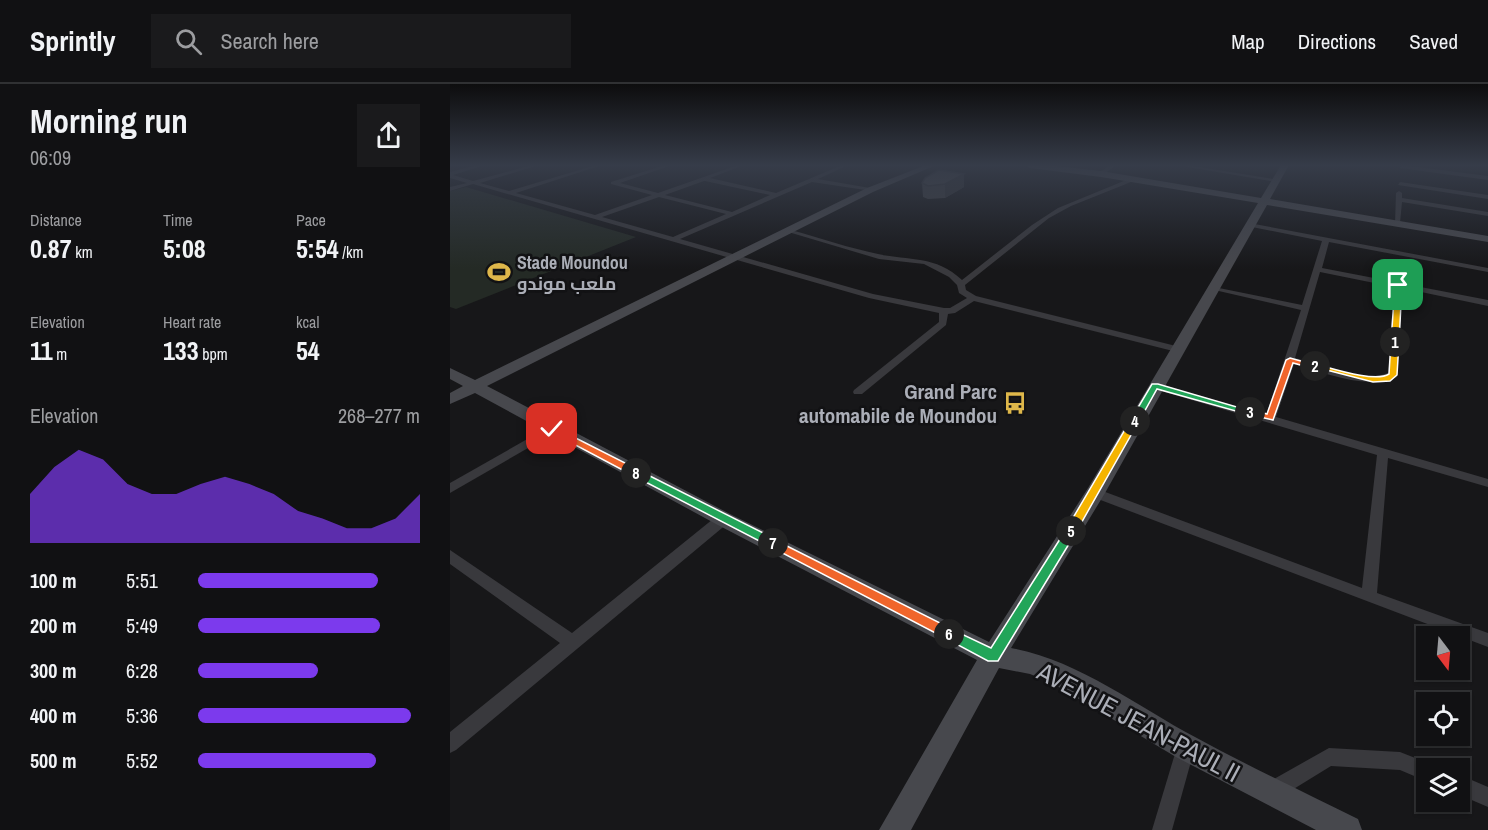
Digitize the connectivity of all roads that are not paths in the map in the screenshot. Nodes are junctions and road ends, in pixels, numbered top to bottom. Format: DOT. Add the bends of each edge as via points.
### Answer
graph roads {
  1 [pos="531,200"];
  2 [pos="645,200"];
  3 [pos="677,200"];
  4 [pos="766,200"];
  5 [pos="851,200"];
  6 [pos="1084,200"];
  7 [pos="1257,200"];
  8 [pos="1398,200"];
  9 [pos="1264,201"];
  10 [pos="733,214"];
  11 [pos="1488,214"];
  12 [pos="594,218"];
  13 [pos="1396,223"];
  14 [pos="1249,225"];
  15 [pos="789,231"];
  16 [pos="1488,239"];
  17 [pos="672,240"];
  18 [pos="1326,240"];
  19 [pos="735,258"];
  20 [pos="1317,269"];
  21 [pos="1488,270"];
  22 [pos="961,284"];
  23 [pos="1398,285"];
  24 [pos="1214,289"];
  25 [pos="973,298"];
  26 [pos="1488,303"];
  27 [pos="1305,308"];
  28 [pos="944,311"];
  29 [pos="1177,349"];
  30 [pos="1290,360"];
  31 [pos="450,374"];
  32 [pos="475,386"];
  33 [pos="1155,386"];
  34 [pos="858,392"];
  35 [pos="450,399"];
  36 [pos="1270,418"];
  37 [pos="552,429"];
  38 [pos="1383,451"];
  39 [pos="1488,483"];
  40 [pos="450,489"];
  41 [pos="1095,493"];
  42 [pos="723,519"];
  43 [pos="450,555"];
  44 [pos="1369,597"];
  45 [pos="1488,640"];
  46 [pos="573,643"];
  47 [pos="993,656"];
  48 [pos="450,744"];
  49 [pos="1186,747"];
  50 [pos="1416,768"];
  51 [pos="1470,789"];
  52 [pos="1272,791"];
  53 [pos="1488,797"];
  54 [pos="894,830"];
  55 [pos="1162,830"];
  56 [pos="1347,830"];
  1 -- 12 [label="street"];
  2 -- 12 [label="street"];
  3 -- 10 [label="street"];
  4 -- 10 [label="street"];
  5 -- 15 [label="street"];
  6 -- 22 [label="street" via="1059,209"];
  7 -- 9 [label="street"];
  8 -- 11 [label="street"];
  8 -- 13 [label="street"];
  9 -- 13 [label="street"];
  9 -- 14 [label="street"];
  10 -- 17 [label="street"];
  12 -- 17 [label="street"];
  13 -- 16 [label="street"];
  14 -- 18 [label="street"];
  14 -- 24 [label="street"];
  15 -- 19 [label="street"];
  15 -- 22 [label="street" via="879,257 926,262 943,269"];
  17 -- 19 [label="street"];
  18 -- 20 [label="street"];
  18 -- 21 [label="street"];
  19 -- 28 [label="street" via="872,296"];
  19 -- 32 [label="street"];
  20 -- 23 [label="street"];
  20 -- 27 [label="street"];
  22 -- 25 [label="street" via="962,291"];
  23 -- 26 [label="street"];
  23 -- 30 [label="street" via="1393,375 1388,379 1373,380"];
  24 -- 27 [label="street"];
  24 -- 29 [label="street"];
  25 -- 28 [label="street"];
  25 -- 29 [label="street"];
  27 -- 30 [label="street"];
  28 -- 34 [label="street" via="943,323"];
  29 -- 33 [label="street"];
  30 -- 36 [label="street"];
  31 -- 32 [label="street, AVENUE JEAN-PAUL II"];
  32 -- 35 [label="street"];
  32 -- 37 [label="street, AVENUE JEAN-PAUL II"];
  33 -- 36 [label="street"];
  33 -- 41 [label="street"];
  36 -- 38 [label="street"];
  37 -- 40 [label="street"];
  37 -- 42 [label="street, AVENUE JEAN-PAUL II"];
  38 -- 39 [label="street"];
  38 -- 44 [label="street"];
  41 -- 44 [label="street"];
  41 -- 47 [label="street"];
  42 -- 46 [label="street"];
  42 -- 47 [label="street, AVENUE JEAN-PAUL II"];
  43 -- 46 [label="street"];
  44 -- 45 [label="street"];
  46 -- 48 [label="street"];
  47 -- 49 [label="street, AVENUE JEAN-PAUL II" via="1032,663 1061,675"];
  47 -- 54 [label="street"];
  49 -- 52 [label="street, AVENUE JEAN-PAUL II"];
  49 -- 55 [label="street"];
  50 -- 52 [label="street" via="1400,761 1329,757"];
  51 -- 53 [label="street"];
  52 -- 56 [label="street, AVENUE JEAN-PAUL II"];
}
